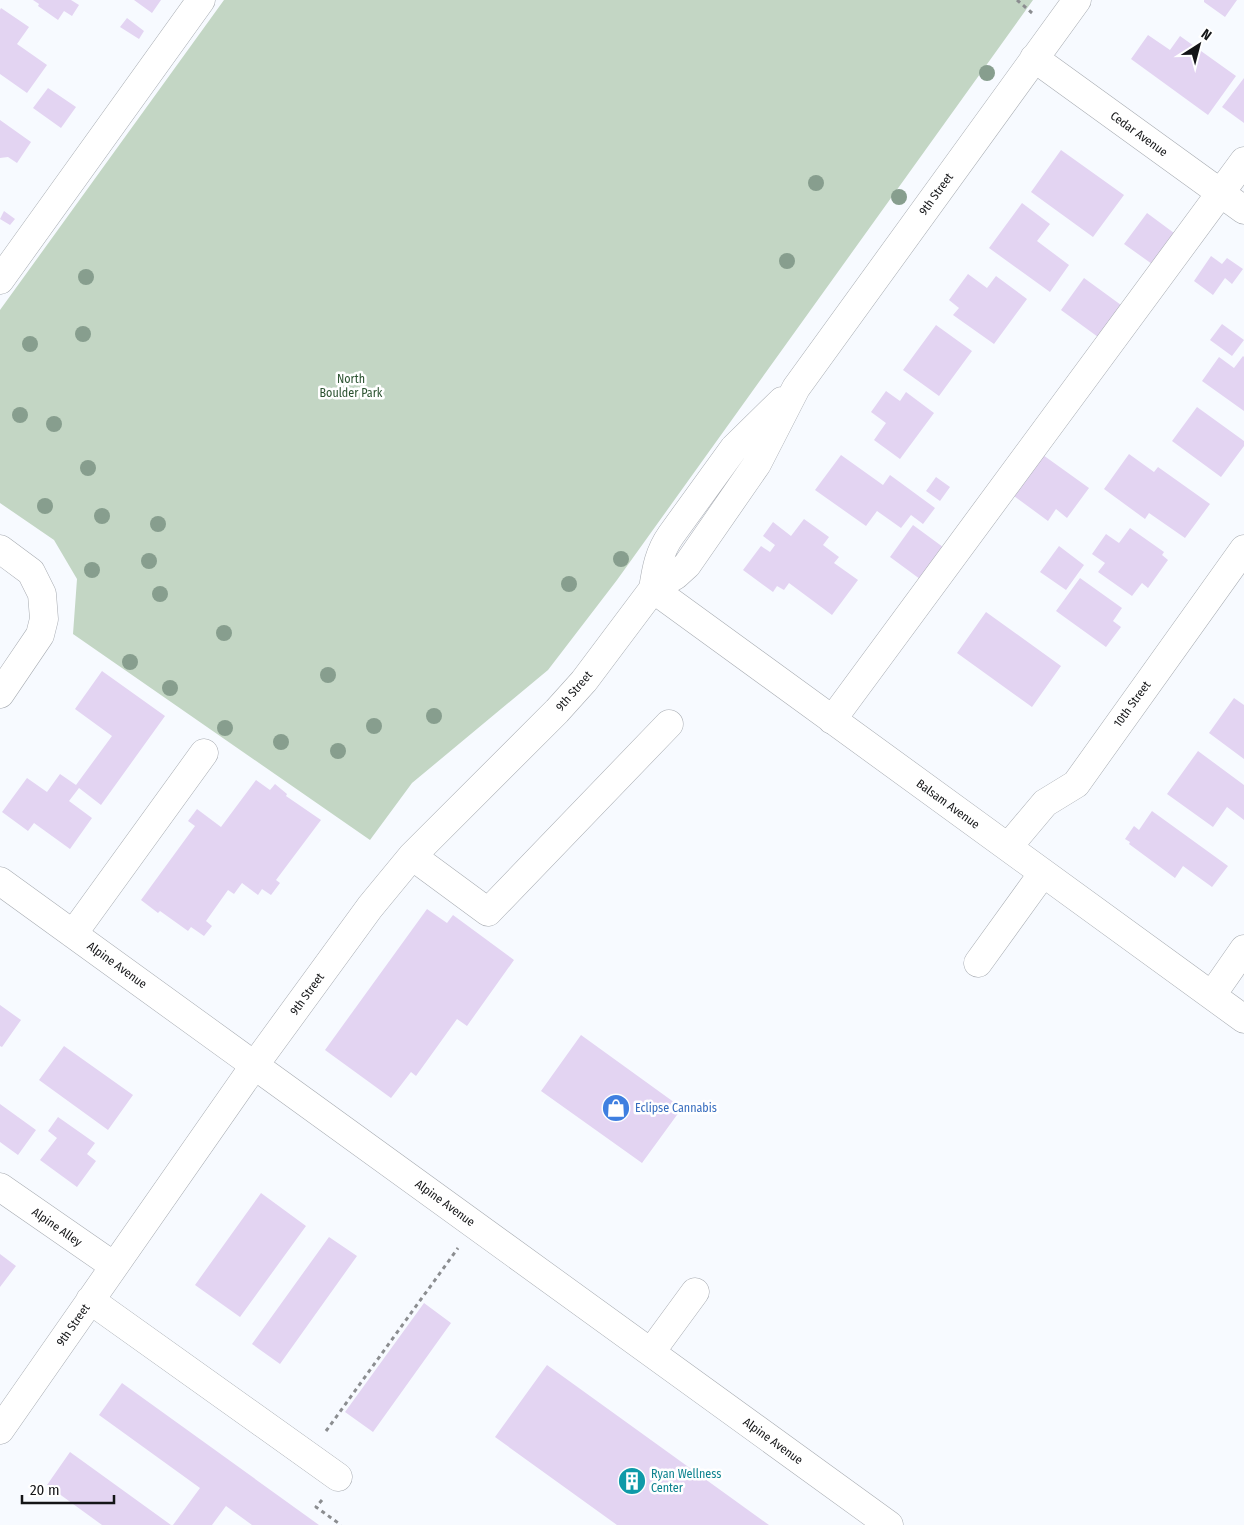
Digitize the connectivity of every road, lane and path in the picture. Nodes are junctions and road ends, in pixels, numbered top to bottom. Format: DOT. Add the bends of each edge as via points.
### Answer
graph roads {
  1 [pos="200,0"];
  2 [pos="1076,0"];
  3 [pos="1034,58"];
  4 [pos="1244,161"];
  5 [pos="1221,193"];
  6 [pos="1244,210"];
  7 [pos="0,280"];
  8 [pos="0,548"];
  9 [pos="1244,549"];
  10 [pos="653,589"];
  11 [pos="0,694"];
  12 [pos="832,720"];
  13 [pos="669,724"];
  14 [pos="204,753"];
  15 [pos="1008,847"];
  16 [pos="412,856"];
  17 [pos="1043,873"];
  18 [pos="0,881"];
  19 [pos="73,934"];
  20 [pos="1244,950"];
  21 [pos="978,963"];
  22 [pos="1212,995"];
  23 [pos="1244,1019"];
  24 [pos="254,1066"];
  25 [pos="0,1187"];
  26 [pos="475,1225"];
  27 [pos="114,1266"];
  28 [pos="695,1292"];
  29 [pos="90,1300"];
  30 [pos="394,1337"];
  31 [pos="398,1340"];
  32 [pos="651,1352"];
  33 [pos="366,1375"];
  34 [pos="370,1378"];
  35 [pos="0,1430"];
  36 [pos="309,1456"];
  37 [pos="338,1477"];
  38 [pos="889,1525"];
  1 -- 7 [label="street"];
  2 -- 3 [label="street, 9th Street"];
  3 -- 5 [label="street, Cedar Avenue"];
  3 -- 10 [label="street, 9th Street" via="796,388 757,464 698,550 676,575"];
  4 -- 5 [label="street"];
  5 -- 6 [label="street, Cedar Avenue"];
  5 -- 12 [label="street"];
  8 -- 11 [label="street" via="31,572 42,594 44,619 40,635"];
  9 -- 15 [label="street, 10th Street" via="1076,784 1046,803"];
  10 -- 12 [label="street, Balsam Avenue"];
  10 -- 16 [label="street, 9th Street" via="584,681 557,711"];
  12 -- 15 [label="street, Balsam Avenue"];
  13 -- 16 [label="street" via="488,912"];
  14 -- 19 [label="street"];
  15 -- 17 [label="street, Balsam Avenue"];
  16 -- 24 [label="street, 9th Street" via="370,907"];
  17 -- 21 [label="street"];
  17 -- 22 [label="street, Balsam Avenue"];
  18 -- 19 [label="street, Alpine Avenue"];
  19 -- 24 [label="street, Alpine Avenue"];
  20 -- 22 [label="street"];
  22 -- 23 [label="street, Balsam Avenue"];
  24 -- 26 [label="street, Alpine Avenue"];
  24 -- 27 [label="street, 9th Street"];
  25 -- 27 [label="street, Alpine Alley"];
  26 -- 30 [label="path"];
  26 -- 32 [label="street, Alpine Avenue"];
  27 -- 29 [label="street, 9th Street"];
  28 -- 32 [label="street"];
  29 -- 35 [label="street, 9th Street"];
  29 -- 36 [label="street"];
  30 -- 31 [label="path"];
  30 -- 33 [label="path"];
  32 -- 38 [label="street, Alpine Avenue"];
  33 -- 34 [label="path"];
  33 -- 36 [label="path"];
  36 -- 37 [label="street"];
}
